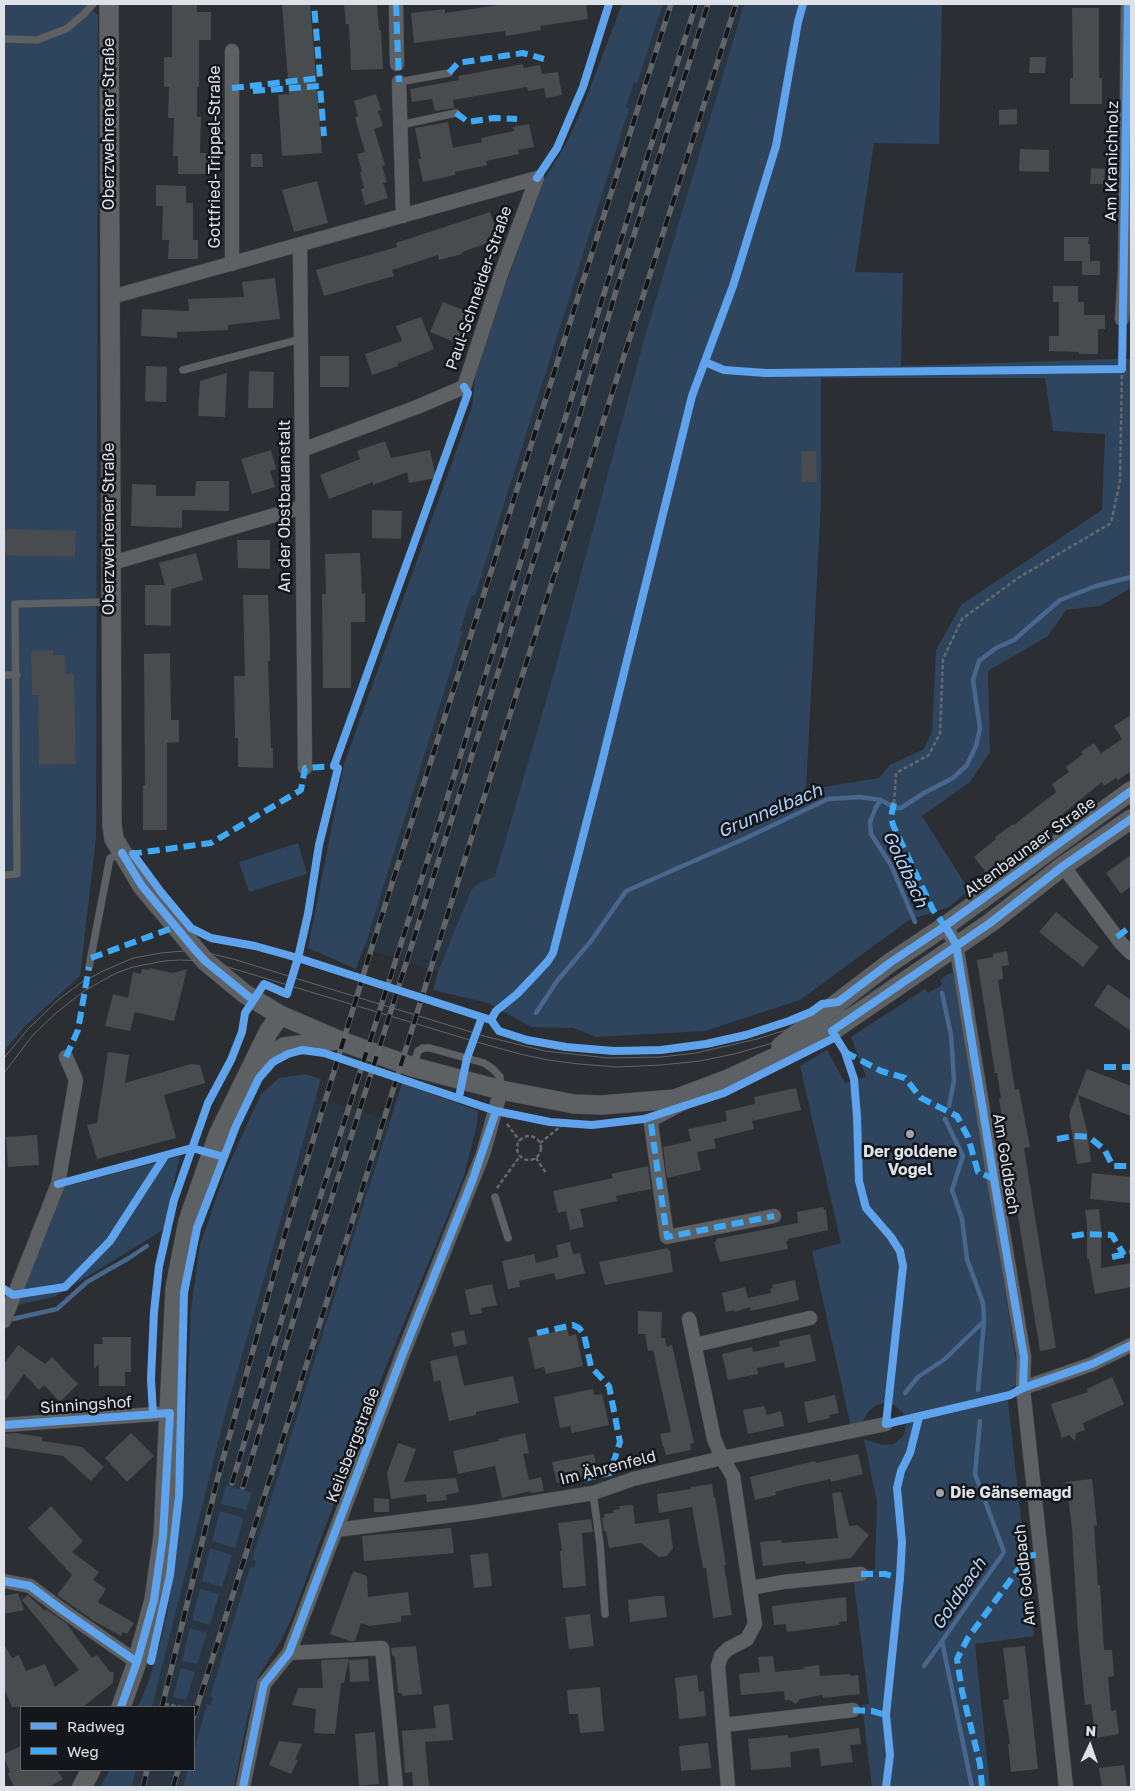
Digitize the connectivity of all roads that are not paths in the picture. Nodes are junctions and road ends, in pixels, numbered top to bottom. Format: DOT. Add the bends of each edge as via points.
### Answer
graph roads {
  1 [pos="93,4"];
  2 [pos="109,4"];
  3 [pos="396,4"];
  4 [pos="1128,4"];
  5 [pos="4,39"];
  6 [pos="232,51"];
  7 [pos="398,64"];
  8 [pos="449,73"];
  9 [pos="399,82"];
  10 [pos="456,113"];
  11 [pos="400,125"];
  12 [pos="537,178"];
  13 [pos="403,216"];
  14 [pos="300,244"];
  15 [pos="232,264"];
  16 [pos="1128,271"];
  17 [pos="108,298"];
  18 [pos="1122,319"];
  19 [pos="301,339"];
  20 [pos="184,370"];
  21 [pos="302,450"];
  22 [pos="302,507"];
  23 [pos="109,564"];
  24 [pos="110,602"];
  25 [pos="4,675"];
  26 [pos="17,675"];
  27 [pos="305,768"];
  28 [pos="1131,791"];
  29 [pos="1131,819"];
  30 [pos="122,854"];
  31 [pos="1063,866"];
  32 [pos="4,874"];
  33 [pos="945,926"];
  34 [pos="956,944"];
  35 [pos="1131,953"];
  36 [pos="89,967"];
  37 [pos="253,1000"];
  38 [pos="280,1014"];
  39 [pos="338,1040"];
  40 [pos="66,1056"];
  41 [pos="756,1065"];
  42 [pos="251,1069"];
  43 [pos="501,1090"];
  44 [pos="699,1091"];
  45 [pos="650,1124"];
  46 [pos="494,1195"];
  47 [pos="774,1216"];
  48 [pos="508,1238"];
  49 [pos="810,1318"];
  50 [pos="689,1319"];
  51 [pos="4,1321"];
  52 [pos="695,1345"];
  53 [pos="1131,1345"];
  54 [pos="1023,1388"];
  55 [pos="170,1413"];
  56 [pos="886,1424"];
  57 [pos="4,1425"];
  58 [pos="722,1458"];
  59 [pos="593,1493"];
  60 [pos="336,1530"];
  61 [pos="861,1574"];
  62 [pos="4,1581"];
  63 [pos="751,1588"];
  64 [pos="605,1614"];
  65 [pos="289,1653"];
  66 [pos="137,1662"];
  67 [pos="121,1706"];
  68 [pos="853,1710"];
  69 [pos="724,1725"];
  70 [pos="90,1771"];
  71 [pos="82,1787"];
  72 [pos="243,1787"];
  73 [pos="396,1787"];
  74 [pos="728,1787"];
  75 [pos="1066,1787"];
  1 -- 5 [label="lane" via="66,29 50,36 37,40"];
  2 -- 17 [label="main road, Oberzwehrener Straße"];
  3 -- 7 [label="street"];
  4 -- 16 [label="street, Am Kranichholz"];
  6 -- 15 [label="street, Gottfried-Trippel-Straße"];
  8 -- 9 [label="lane"];
  9 -- 11 [label="street"];
  10 -- 11 [label="lane"];
  11 -- 13 [label="street"];
  12 -- 13 [label="street, Gottfried-Trippel-Straße"];
  12 -- 21 [label="street, Paul-Schneider-Straße" via="464,387"];
  13 -- 14 [label="street, Gottfried-Trippel-Straße"];
  14 -- 15 [label="street, Gottfried-Trippel-Straße"];
  14 -- 19 [label="street, An der Obstbauanstalt"];
  15 -- 17 [label="street, Gottfried-Trippel-Straße"];
  16 -- 18 [label="street, Am Kranichholz"];
  17 -- 23 [label="main road, Oberzwehrener Straße"];
  19 -- 20 [label="lane"];
  19 -- 21 [label="street, An der Obstbauanstalt"];
  21 -- 22 [label="street, An der Obstbauanstalt"];
  22 -- 23 [label="street"];
  22 -- 27 [label="street, An der Obstbauanstalt"];
  23 -- 24 [label="main road, Oberzwehrener Straße"];
  24 -- 26 [label="lane" via="15,604"];
  24 -- 30 [label="main road, Oberzwehrener Straße" via="112,825 114,839"];
  25 -- 26 [label="lane"];
  26 -- 32 [label="lane" via="17,874"];
  28 -- 33 [label="main road, Altenbaunaer Straße"];
  29 -- 31 [label="main road, Altenbaunaer Straße"];
  30 -- 36 [label="lane" via="110,858"];
  30 -- 37 [label="main road, Oberzwehrener Straße" via="142,886 195,950"];
  31 -- 34 [label="main road, Altenbaunaer Straße" via="990,923"];
  31 -- 35 [label="street"];
  33 -- 34 [label="street"];
  33 -- 41 [label="main road, Altenbaunaer Straße" via="891,962"];
  34 -- 41 [label="main road, Altenbaunaer Straße" via="832,1030"];
  34 -- 54 [label="street, Am Goldbach" via="1024,1358"];
  37 -- 38 [label="main road, Altenbaunaer Straße"];
  38 -- 39 [label="main road, Altenbaunaer Straße"];
  38 -- 42 [label="main road"];
  39 -- 42 [label="main road" via="284,1047"];
  39 -- 43 [label="main road, Altenbaunaer Straße" via="413,1067"];
  40 -- 51 [label="street" via="76,1080 58,1184"];
  41 -- 44 [label="main road, Altenbaunaer Straße"];
  42 -- 55 [label="main road" via="218,1135 188,1221 175,1288"];
  43 -- 44 [label="main road, Altenbaunaer Straße" via="574,1104 602,1105 675,1098"];
  43 -- 60 [label="street, Keilsbergstraße" via="483,1154"];
  44 -- 45 [label="lane, Altenbaunaer Straße" via="687,1105"];
  45 -- 47 [label="street, Altenbaunaer Straße" via="668,1237"];
  46 -- 48 [label="lane"];
  49 -- 52 [label="street"];
  50 -- 52 [label="street"];
  52 -- 58 [label="street" via="714,1439"];
  53 -- 54 [label="street" via="1092,1364"];
  54 -- 75 [label="street, Am Goldbach"];
  55 -- 57 [label="street, Sinningshof"];
  55 -- 66 [label="main road" via="163,1536 154,1600"];
  56 -- 58 [label="street, Im Ährenfeld"];
  58 -- 59 [label="street, Im Ährenfeld" via="633,1479"];
  58 -- 63 [label="street" via="733,1476"];
  59 -- 60 [label="street, Im Ährenfeld"];
  59 -- 64 [label="lane"];
  60 -- 65 [label="street, Keilsbergstraße"];
  61 -- 63 [label="street"];
  62 -- 66 [label="street" via="30,1586"];
  63 -- 69 [label="street" via="755,1624 752,1634 728,1649 718,1666"];
  65 -- 72 [label="street, Keilsbergstraße" via="264,1684"];
  65 -- 73 [label="street" via="382,1648"];
  66 -- 67 [label="main road"];
  68 -- 69 [label="street"];
  69 -- 74 [label="street"];
  70 -- 71 [label="main road"];
}
